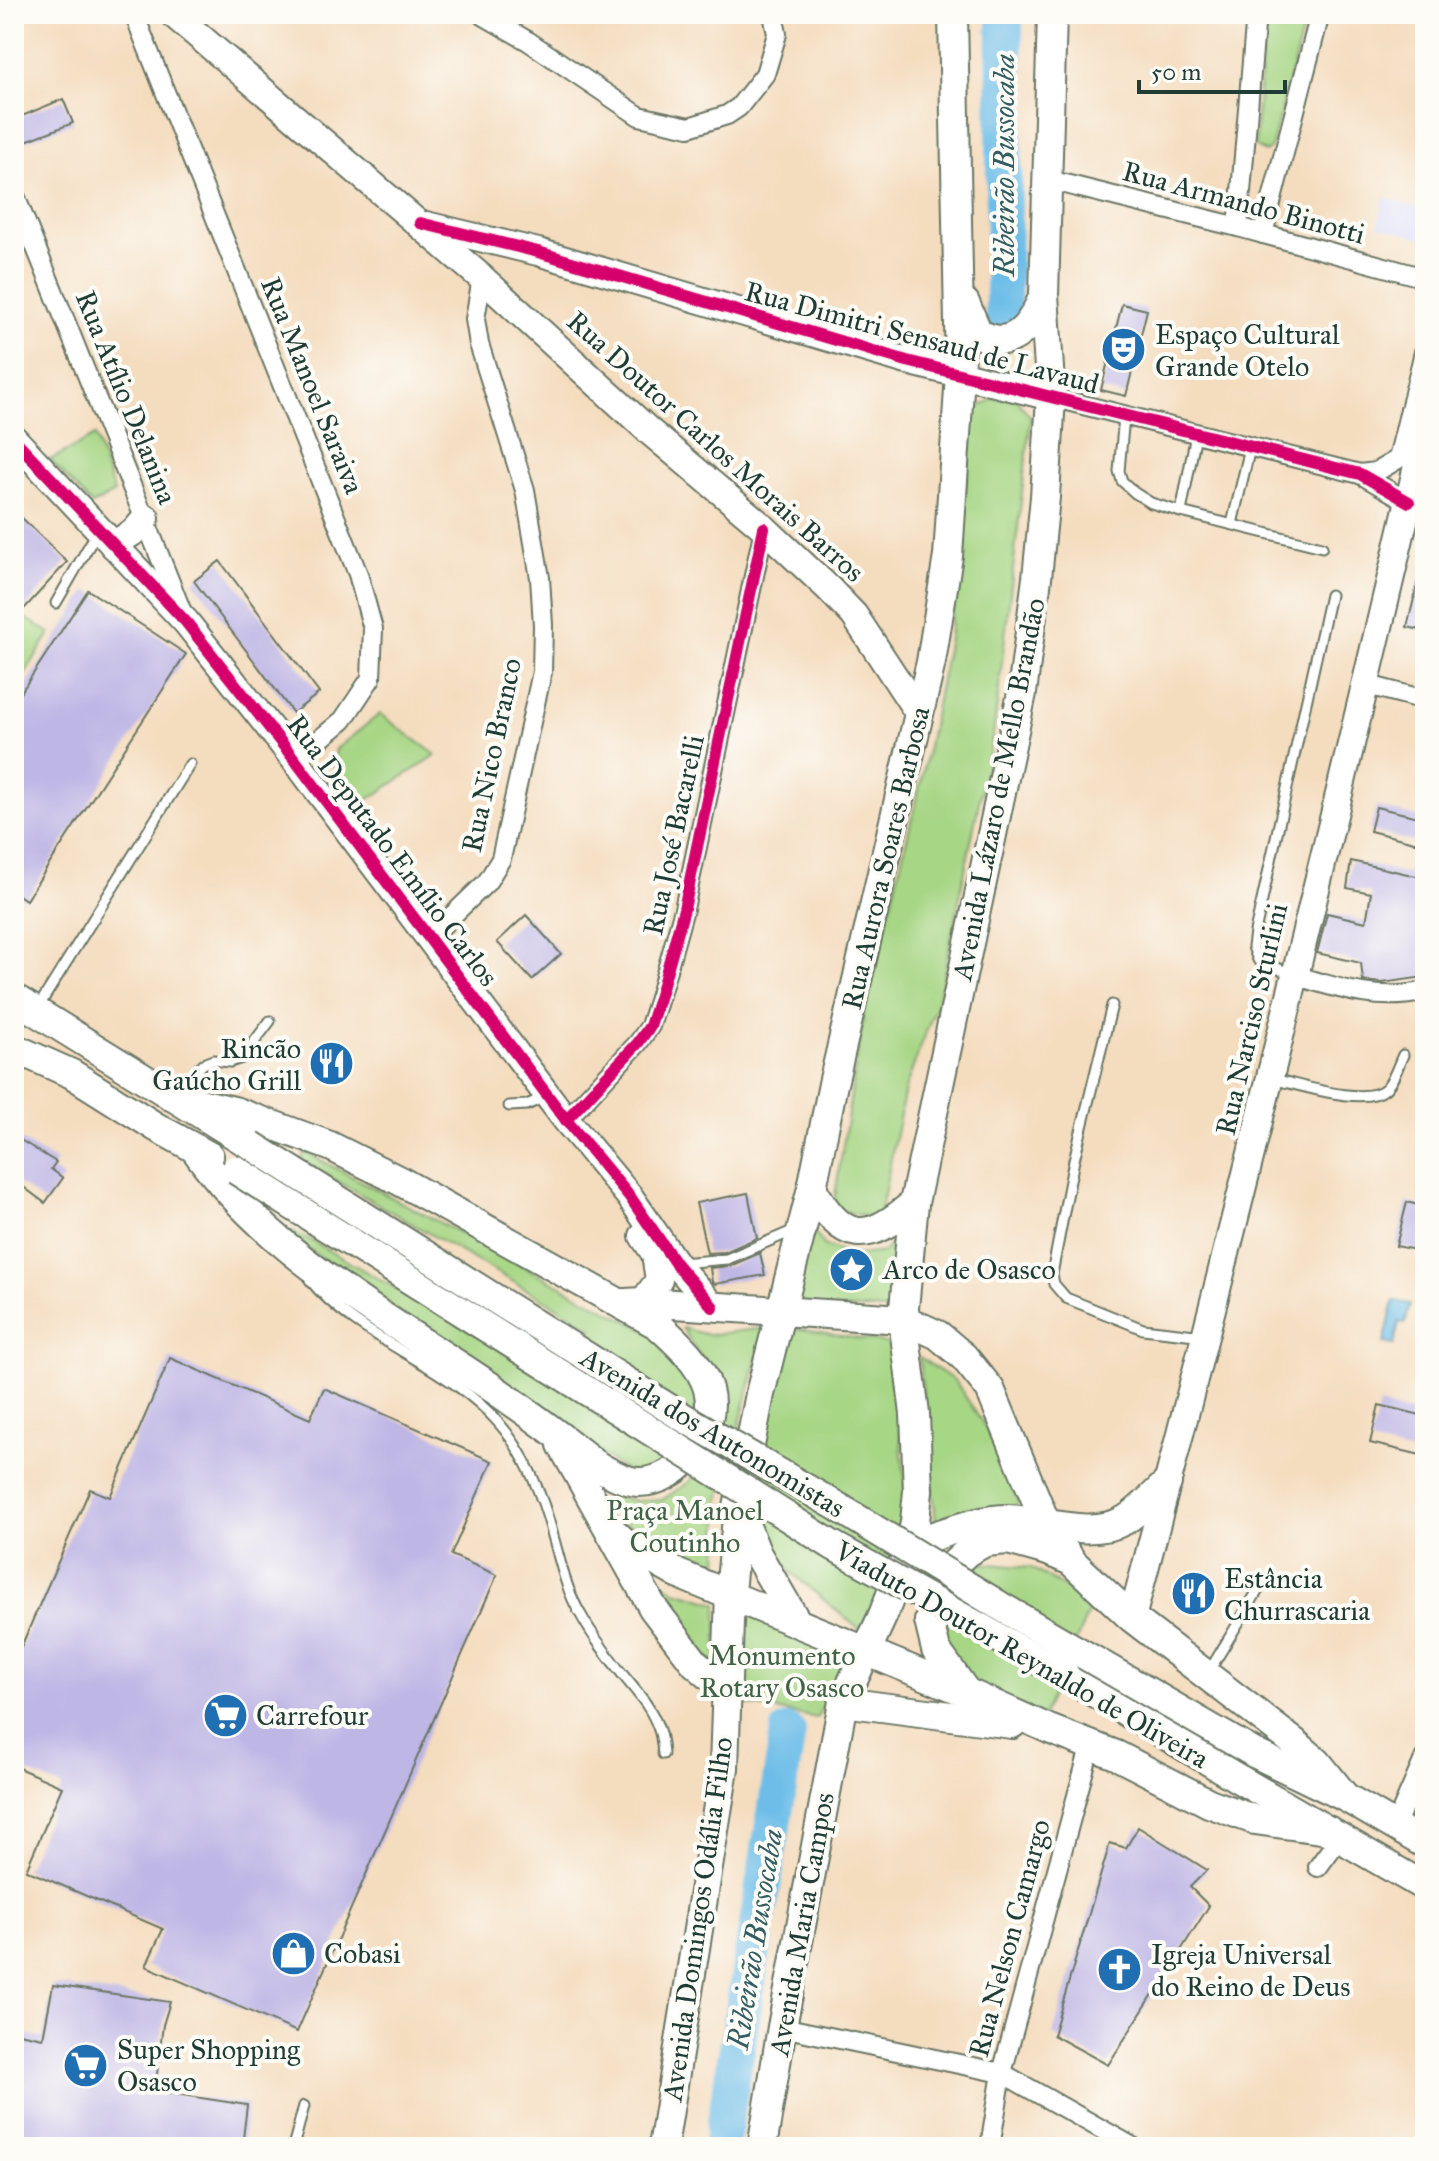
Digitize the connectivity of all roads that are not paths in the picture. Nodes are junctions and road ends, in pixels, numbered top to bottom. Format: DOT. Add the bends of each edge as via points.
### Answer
graph roads {
  1 [pos="134,14"];
  2 [pos="173,14"];
  3 [pos="481,14"];
  4 [pos="509,14"];
  5 [pos="773,14"];
  6 [pos="953,14"];
  7 [pos="1052,14"];
  8 [pos="1256,14"];
  9 [pos="1320,14"];
  10 [pos="528,41"];
  11 [pos="1245,157"];
  12 [pos="1280,163"];
  13 [pos="1049,180"];
  14 [pos="14,193"];
  15 [pos="420,223"];
  16 [pos="1238,227"];
  17 [pos="1263,234"];
  18 [pos="538,252"];
  19 [pos="482,278"];
  20 [pos="1425,279"];
  21 [pos="960,291"];
  22 [pos="1044,295"];
  23 [pos="1425,348"];
  24 [pos="960,374"];
  25 [pos="1051,397"];
  26 [pos="1124,416"];
  27 [pos="1425,432"];
  28 [pos="1196,434"];
  29 [pos="14,439"];
  30 [pos="1250,448"];
  31 [pos="1360,474"];
  32 [pos="1409,502"];
  33 [pos="1181,512"];
  34 [pos="146,518"];
  35 [pos="1232,524"];
  36 [pos="764,528"];
  37 [pos="106,537"];
  38 [pos="1322,547"];
  39 [pos="1330,595"];
  40 [pos="56,603"];
  41 [pos="186,622"];
  42 [pos="1364,684"];
  43 [pos="1425,700"];
  44 [pos="919,714"];
  45 [pos="295,760"];
  46 [pos="190,764"];
  47 [pos="429,938"];
  48 [pos="1294,975"];
  49 [pos="1425,991"];
  50 [pos="25,1005"];
  51 [pos="1112,1005"];
  52 [pos="270,1021"];
  53 [pos="14,1048"];
  54 [pos="1403,1055"];
  55 [pos="1272,1079"];
  56 [pos="171,1096"];
  57 [pos="547,1096"];
  58 [pos="509,1106"];
  59 [pos="566,1120"];
  60 [pos="195,1149"];
  61 [pos="611,1177"];
  62 [pos="812,1188"];
  63 [pos="914,1203"];
  64 [pos="802,1226"];
  65 [pos="286,1246"];
  66 [pos="676,1264"];
  67 [pos="632,1303"];
  68 [pos="713,1307"];
  69 [pos="780,1312"];
  70 [pos="903,1319"];
  71 [pos="1205,1336"];
  72 [pos="556,1434"];
  73 [pos="1167,1483"];
  74 [pos="738,1507"];
  75 [pos="1047,1526"];
  76 [pos="609,1528"];
  77 [pos="911,1543"];
  78 [pos="1071,1561"];
  79 [pos="1260,1587"];
  80 [pos="730,1593"];
  81 [pos="1132,1618"];
  82 [pos="796,1621"];
  83 [pos="865,1649"];
  84 [pos="1207,1675"];
  85 [pos="728,1691"];
  86 [pos="966,1692"];
  87 [pos="843,1702"];
  88 [pos="1049,1729"];
  89 [pos="1091,1744"];
  90 [pos="663,1754"];
  91 [pos="1425,1757"];
  92 [pos="1345,1797"];
  93 [pos="1395,1826"];
  94 [pos="1334,1833"];
  95 [pos="1425,1844"];
  96 [pos="1318,1867"];
  97 [pos="1425,1887"];
  98 [pos="782,2027"];
  99 [pos="1002,2073"];
  100 [pos="304,2106"];
  101 [pos="293,2147"];
  102 [pos="663,2147"];
  103 [pos="762,2147"];
  104 [pos="990,2147"];
  105 [pos="1133,2147"];
  1 -- 45 [label="street, Rua Manoel Saraiva" via="358,574 373,629 371,678 343,720"];
  2 -- 15 [label="street, Rua Doutor Carlos Morais Barros"];
  3 -- 10 [label="street"];
  4 -- 10 [label="street"];
  5 -- 10 [label="street" via="777,34 765,74 739,107 689,127 639,116"];
  6 -- 21 [label="main road, Rua Aurora Soares Barbosa"];
  7 -- 13 [label="main road, Avenida Lázaro de Mello Brandão"];
  8 -- 11 [label="street"];
  9 -- 12 [label="street"];
  11 -- 12 [label="street"];
  11 -- 16 [label="street"];
  12 -- 17 [label="street"];
  13 -- 16 [label="street, Rua Armando Binotti"];
  13 -- 22 [label="main road, Avenida Lázaro de Mello Brandão"];
  14 -- 34 [label="street, Rua Atílio Delanina"];
  15 -- 18 [label="street, Rua Dimitri Sensaud de Lavaud"];
  15 -- 19 [label="street, Rua Doutor Carlos Morais Barros"];
  16 -- 17 [label="street, Rua Armando Binotti"];
  17 -- 20 [label="street, Rua Armando Binotti"];
  18 -- 19 [label="street"];
  18 -- 24 [label="street, Rua Dimitri Sensaud de Lavaud"];
  19 -- 36 [label="street, Rua Doutor Carlos Morais Barros"];
  19 -- 47 [label="street, Rua Nico Branco" via="477,332 525,490 540,578 542,672 501,859 487,882"];
  21 -- 22 [label="main road" via="978,333 997,342 1012,339 1024,328"];
  21 -- 24 [label="main road, Rua Aurora Soares Barbosa"];
  22 -- 25 [label="main road, Avenida Lázaro de Mello Brandão"];
  23 -- 31 [label="street" via="1398,459 1376,472"];
  24 -- 25 [label="street, Rua Dimitri Sensaud de Lavaud"];
  24 -- 44 [label="main road, Rua Aurora Soares Barbosa" via="948,556"];
  25 -- 26 [label="street, Rua Dimitri Sensaud de Lavaud"];
  25 -- 63 [label="main road, Avenida Lázaro de Mello Brandão" via="1039,564 1022,693"];
  26 -- 28 [label="street, Rua Dimitri Sensaud de Lavaud"];
  26 -- 33 [label="lane" via="1122,481 1151,503"];
  27 -- 32 [label="street, Rua Narciso Sturlini"];
  28 -- 30 [label="street, Rua Dimitri Sensaud de Lavaud"];
  28 -- 33 [label="lane"];
  29 -- 37 [label="street, Rua Deputado Emílio Carlos"];
  30 -- 31 [label="street, Rua Dimitri Sensaud de Lavaud"];
  30 -- 35 [label="lane"];
  31 -- 32 [label="street, Rua Dimitri Sensaud de Lavaud"];
  32 -- 42 [label="street, Rua Narciso Sturlini"];
  33 -- 35 [label="lane"];
  34 -- 37 [label="street" via="135,531"];
  34 -- 41 [label="street, Rua Atílio Delanina"];
  35 -- 38 [label="lane"];
  36 -- 44 [label="street, Rua Doutor Carlos Morais Barros" via="854,615"];
  36 -- 59 [label="street, Rua José Bacarelli" via="684,909 650,1026"];
  37 -- 40 [label="lane"];
  37 -- 41 [label="street, Rua Deputado Emílio Carlos"];
  39 -- 48 [label="lane" via="1253,947 1258,960"];
  41 -- 45 [label="street, Rua Deputado Emílio Carlos"];
  42 -- 43 [label="street"];
  42 -- 48 [label="street, Rua Narciso Sturlini"];
  44 -- 62 [label="main road, Rua Aurora Soares Barbosa"];
  45 -- 47 [label="street, Rua Deputado Emílio Carlos"];
  46 -- 50 [label="lane"];
  47 -- 57 [label="street, Rua Deputado Emílio Carlos"];
  48 -- 49 [label="street" via="1354,993"];
  48 -- 55 [label="street, Rua Narciso Sturlini"];
  50 -- 56 [label="main road, Avenida dos Autonomistas"];
  51 -- 71 [label="lane" via="1074,1160 1054,1284 1066,1298 1143,1329"];
  52 -- 56 [label="lane" via="242,1058 203,1064"];
  53 -- 60 [label="main road" via="72,1074"];
  54 -- 55 [label="lane" via="1388,1086 1377,1094 1345,1095"];
  55 -- 71 [label="street, Rua Narciso Sturlini"];
  56 -- 67 [label="main road" via="234,1111 330,1146"];
  56 -- 92 [label="main road, Avenida dos Autonomistas, bridge" via="681,1416 1254,1753"];
  57 -- 58 [label="lane"];
  57 -- 59 [label="street, Rua Deputado Emílio Carlos"];
  59 -- 61 [label="street, Rua Deputado Emílio Carlos"];
  60 -- 65 [label="main road" via="216,1180"];
  60 -- 94 [label="main road, Viaduto Doutor Reynaldo de Oliveira, bridge" via="832,1545"];
  61 -- 66 [label="street, Rua Deputado Emílio Carlos"];
  61 -- 67 [label="street, Rua Deputado Emílio Carlos" via="622,1205 655,1254 659,1280"];
  62 -- 63 [label="main road" via="826,1213 839,1226 856,1232 874,1231"];
  62 -- 64 [label="main road, Rua Aurora Soares Barbosa"];
  63 -- 70 [label="main road, Avenida Lázaro de Mello Brandão"];
  64 -- 66 [label="lane" via="727,1259"];
  64 -- 69 [label="main road, Rua Aurora Soares Barbosa"];
  65 -- 72 [label="main road"];
  65 -- 90 [label="lane" via="339,1308 470,1396 499,1423 540,1496 563,1576 580,1613 647,1704"];
  66 -- 68 [label="street, Rua Deputado Emílio Carlos"];
  67 -- 68 [label="main road"];
  67 -- 72 [label="main road" via="678,1342 700,1373 708,1390 703,1437 681,1465 659,1478 638,1482 598,1466"];
  68 -- 69 [label="main road"];
  69 -- 70 [label="main road"];
  69 -- 74 [label="main road, Rua Aurora Soares Barbosa"];
  70 -- 75 [label="main road" via="938,1335 990,1389"];
  70 -- 77 [label="main road, Avenida Lázaro de Mello Brandão" via="918,1491"];
  71 -- 73 [label="street, Rua Narciso Sturlini"];
  72 -- 76 [label="main road"];
  73 -- 75 [label="main road" via="1123,1521 1080,1528"];
  73 -- 81 [label="street, Rua Narciso Sturlini"];
  74 -- 80 [label="main road, Rua Aurora Soares Barbosa"];
  74 -- 82 [label="main road" via="757,1554"];
  75 -- 77 [label="main road" via="1007,1519"];
  75 -- 78 [label="main road"];
  76 -- 80 [label="main road" via="651,1560"];
  76 -- 85 [label="main road" via="653,1608 695,1663"];
  77 -- 83 [label="main road, Avenida Maria Campos"];
  78 -- 81 [label="main road"];
  78 -- 86 [label="main road" via="1008,1540 985,1542 940,1577 929,1621 932,1636"];
  79 -- 84 [label="lane"];
  80 -- 82 [label="main road"];
  80 -- 85 [label="main road, Rua Aurora Soares Barbosa"];
  81 -- 84 [label="main road"];
  82 -- 83 [label="main road"];
  83 -- 86 [label="main road"];
  83 -- 87 [label="main road, Avenida Maria Campos"];
  84 -- 92 [label="main road" via="1317,1762"];
  85 -- 102 [label="main road, Avenida Domingos Odália Filho" via="724,1768"];
  86 -- 88 [label="main road"];
  87 -- 88 [label="main road"];
  87 -- 98 [label="main road, Avenida Maria Campos"];
  88 -- 89 [label="main road"];
  89 -- 94 [label="main road" via="1255,1820"];
  89 -- 99 [label="street, Rua Nelson Camargo"];
  91 -- 93 [label="street"];
  92 -- 93 [label="main road, Avenida dos Autonomistas"];
  93 -- 95 [label="main road, Avenida dos Autonomistas"];
  94 -- 96 [label="street"];
  94 -- 97 [label="main road"];
  98 -- 99 [label="street"];
  98 -- 103 [label="main road, Avenida Maria Campos"];
  99 -- 104 [label="street, Rua Nelson Camargo"];
  99 -- 105 [label="street"];
  100 -- 101 [label="lane"];
}
